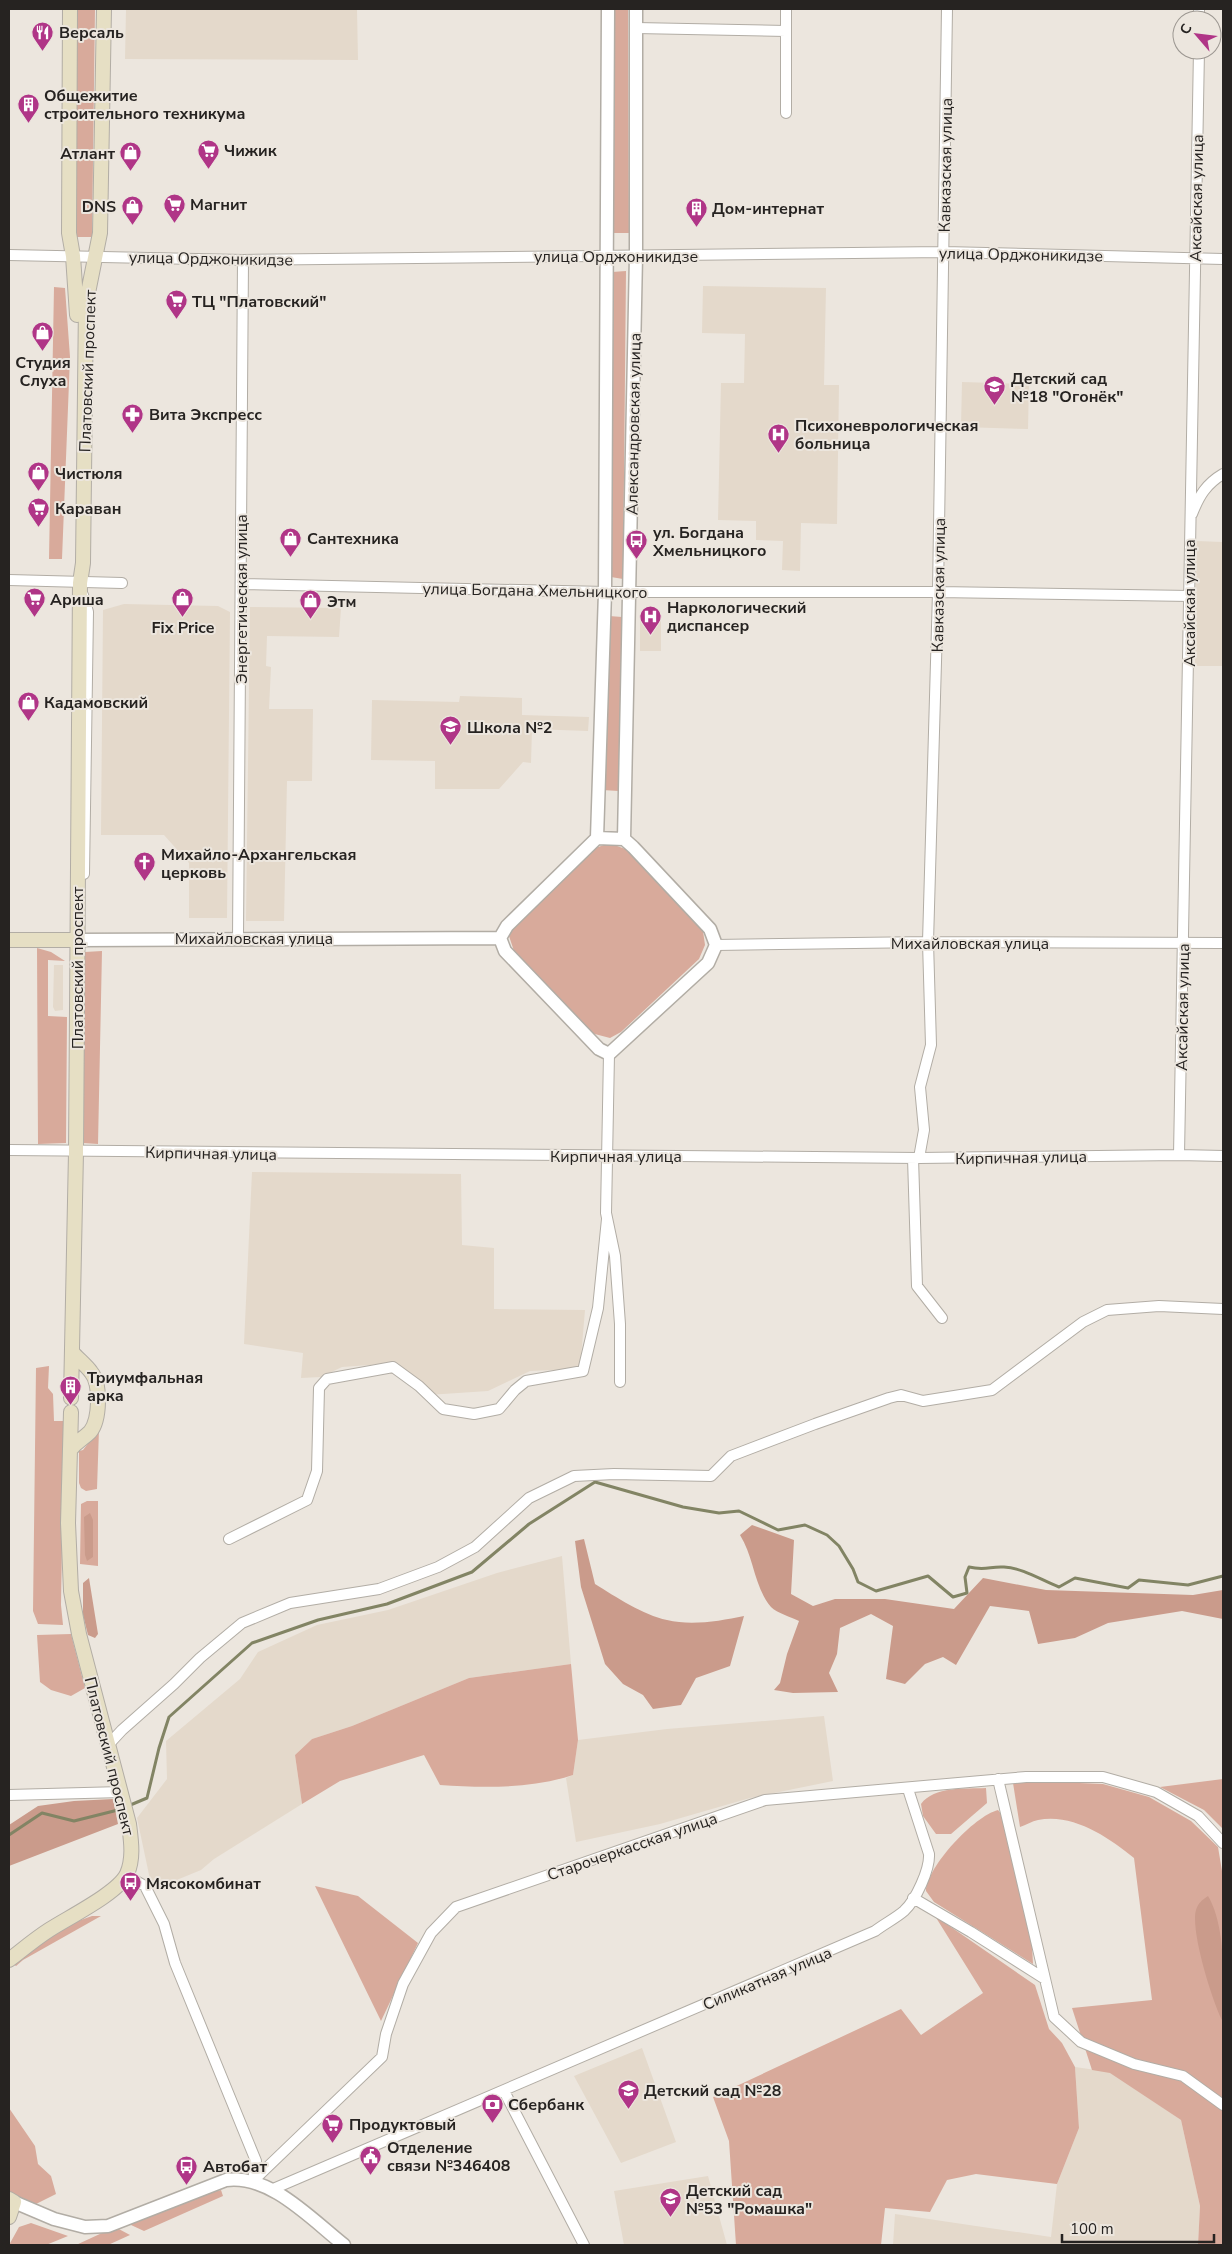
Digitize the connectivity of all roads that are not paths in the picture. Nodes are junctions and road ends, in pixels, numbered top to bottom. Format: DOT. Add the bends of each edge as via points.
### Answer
graph roads {
  1 [pos="70,9"];
  2 [pos="104,9"];
  3 [pos="608,9"];
  4 [pos="636,9"];
  5 [pos="786,9"];
  6 [pos="946,9"];
  7 [pos="636,28"];
  8 [pos="786,31"];
  9 [pos="1198,60"];
  10 [pos="786,113"];
  11 [pos="944,252"];
  12 [pos="9,255"];
  13 [pos="73,256"];
  14 [pos="94,256"];
  15 [pos="607,256"];
  16 [pos="636,256"];
  17 [pos="1196,258"];
  18 [pos="1223,259"];
  19 [pos="243,260"];
  20 [pos="1223,474"];
  21 [pos="1190,520"];
  22 [pos="9,580"];
  23 [pos="80,583"];
  24 [pos="122,584"];
  25 [pos="241,584"];
  26 [pos="605,592"];
  27 [pos="630,592"];
  28 [pos="938,592"];
  29 [pos="1190,596"];
  30 [pos="597,838"];
  31 [pos="624,839"];
  32 [pos="238,938"];
  33 [pos="500,938"];
  34 [pos="9,940"];
  35 [pos="76,940"];
  36 [pos="928,942"];
  37 [pos="1183,942"];
  38 [pos="1223,943"];
  39 [pos="716,945"];
  40 [pos="609,1054"];
  41 [pos="9,1150"];
  42 [pos="76,1152"];
  43 [pos="1179,1155"];
  44 [pos="608,1156"];
  45 [pos="1223,1156"];
  46 [pos="916,1158"];
  47 [pos="607,1219"];
  48 [pos="1223,1309"];
  49 [pos="942,1318"];
  50 [pos="72,1352"];
  51 [pos="620,1382"];
  52 [pos="70,1450"];
  53 [pos="229,1539"];
  54 [pos="109,1744"];
  55 [pos="998,1779"];
  56 [pos="908,1789"];
  57 [pos="122,1792"];
  58 [pos="13,1796"];
  59 [pos="9,1806"];
  60 [pos="1223,1843"];
  61 [pos="126,1876"];
  62 [pos="913,1898"];
  63 [pos="9,1960"];
  64 [pos="1045,1980"];
  65 [pos="504,2090"];
  66 [pos="1223,2105"];
  67 [pos="254,2181"];
  68 [pos="273,2189"];
  69 [pos="11,2200"];
  70 [pos="9,2217"];
  71 [pos="344,2245"];
  72 [pos="584,2245"];
  1 -- 13 [label="main road, Платовский проспект" via="69,233"];
  2 -- 14 [label="main road, Платовский проспект" via="100,233"];
  3 -- 15 [label="street, Александровская улица"];
  4 -- 7 [label="street, Александровская улица"];
  5 -- 8 [label="street"];
  6 -- 11 [label="street, Кавказская улица"];
  7 -- 8 [label="street"];
  7 -- 16 [label="street, Александровская улица"];
  8 -- 10 [label="street"];
  9 -- 17 [label="street, Аксайская улица"];
  11 -- 16 [label="street, улица Орджоникидзе"];
  11 -- 17 [label="street, улица Орджоникидзе"];
  11 -- 28 [label="street, Кавказская улица"];
  12 -- 13 [label="street, улица Орджоникидзе"];
  13 -- 14 [label="street, улица Орджоникидзе"];
  13 -- 23 [label="main road, Платовский проспект" via="78,301 76,560"];
  14 -- 19 [label="street, улица Орджоникидзе"];
  14 -- 23 [label="main road, Платовский проспект" via="86,303 83,563"];
  15 -- 16 [label="street, улица Орджоникидзе"];
  15 -- 19 [label="street, улица Орджоникидзе"];
  15 -- 26 [label="street, Александровская улица"];
  16 -- 27 [label="street, Александровская улица"];
  17 -- 18 [label="street, улица Орджоникидзе"];
  17 -- 21 [label="street, Аксайская улица"];
  19 -- 25 [label="street, Энергетическая улица"];
  20 -- 21 [label="street" via="1201,492"];
  21 -- 29 [label="street, Аксайская улица"];
  22 -- 23 [label="street"];
  23 -- 24 [label="street"];
  23 -- 35 [label="main road, Платовский проспект"];
  25 -- 26 [label="street, улица Богдана Хмельницкого"];
  25 -- 32 [label="street, Энергетическая улица"];
  26 -- 27 [label="street, улица Богдана Хмельницкого"];
  26 -- 30 [label="street, Александровская улица"];
  27 -- 28 [label="street, улица Богдана Хмельницкого"];
  27 -- 31 [label="street, Александровская улица"];
  28 -- 29 [label="street, улица Богдана Хмельницкого"];
  28 -- 36 [label="street, Кавказская улица"];
  29 -- 37 [label="street, Аксайская улица"];
  30 -- 31 [label="street"];
  30 -- 33 [label="street" via="506,926"];
  31 -- 39 [label="street" via="710,929"];
  32 -- 33 [label="street, Михайловская улица"];
  32 -- 35 [label="street, Михайловская улица"];
  33 -- 40 [label="street" via="505,951 524,972 599,1049"];
  34 -- 35 [label="main road, Михайловская улица"];
  35 -- 42 [label="main road, Платовский проспект"];
  36 -- 37 [label="street, Михайловская улица"];
  36 -- 39 [label="street, Михайловская улица"];
  36 -- 46 [label="street, Кавказская улица" via="931,1045 920,1087 924,1130"];
  37 -- 38 [label="street, Михайловская улица"];
  37 -- 43 [label="street, Аксайская улица"];
  39 -- 40 [label="street" via="708,963"];
  40 -- 44 [label="street"];
  41 -- 42 [label="street, Кирпичная улица"];
  42 -- 44 [label="street, Кирпичная улица"];
  42 -- 50 [label="main road, Платовский проспект"];
  43 -- 45 [label="street, Кирпичная улица"];
  43 -- 46 [label="street, Кирпичная улица"];
  44 -- 46 [label="street, Кирпичная улица"];
  44 -- 47 [label="street"];
  46 -- 49 [label="street, Кавказская улица" via="917,1286"];
  47 -- 51 [label="street" via="615,1256"];
  47 -- 53 [label="street" via="598,1308 583,1371 526,1381 499,1409 474,1414 442,1408 393,1367 326,1379 319,1388 317,1471 307,1500"];
  48 -- 54 [label="street" via="1159,1306 1107,1310 1083,1322 992,1390 923,1401 901,1395 889,1398 731,1456 711,1476 574,1476 529,1498 475,1547 438,1567 379,1589 290,1603 242,1623"];
  50 -- 52 [label="main road, Платовский проспект"];
  50 -- 52 [label="main road" via="92,1373 98,1397 97,1421"];
  52 -- 54 [label="main road, Платовский проспект" via="68,1524 71,1591 79,1634"];
  54 -- 57 [label="main road, Платовский проспект"];
  55 -- 56 [label="street, Старочеркасская улица"];
  55 -- 60 [label="street, Старочеркасская улица" via="1103,1777 1156,1792 1198,1816"];
  55 -- 64 [label="street"];
  56 -- 62 [label="street, Силикатная улица" via="930,1862"];
  56 -- 67 [label="street, Старочеркасская улица" via="764,1800 456,1907 431,1933 403,1984 382,2056"];
  57 -- 58 [label="street"];
  57 -- 61 [label="main road, Платовский проспект" via="131,1849"];
  58 -- 59 [label="street"];
  61 -- 63 [label="main road" via="116,1888 47,1931"];
  61 -- 67 [label="street" via="145,1886 164,1924 175,1963 256,2161"];
  62 -- 64 [label="street"];
  62 -- 65 [label="street, Силикатная улица" via="905,1910 875,1931"];
  64 -- 66 [label="street" via="1054,2017 1081,2042 1134,2064 1183,2076"];
  65 -- 68 [label="street, Силикатная улица"];
  65 -- 72 [label="street"];
  67 -- 68 [label="street"];
  67 -- 69 [label="street" via="244,2178 226,2180 108,2226 85,2226 54,2219"];
  68 -- 71 [label="street"];
  69 -- 70 [label="main road"];
}
